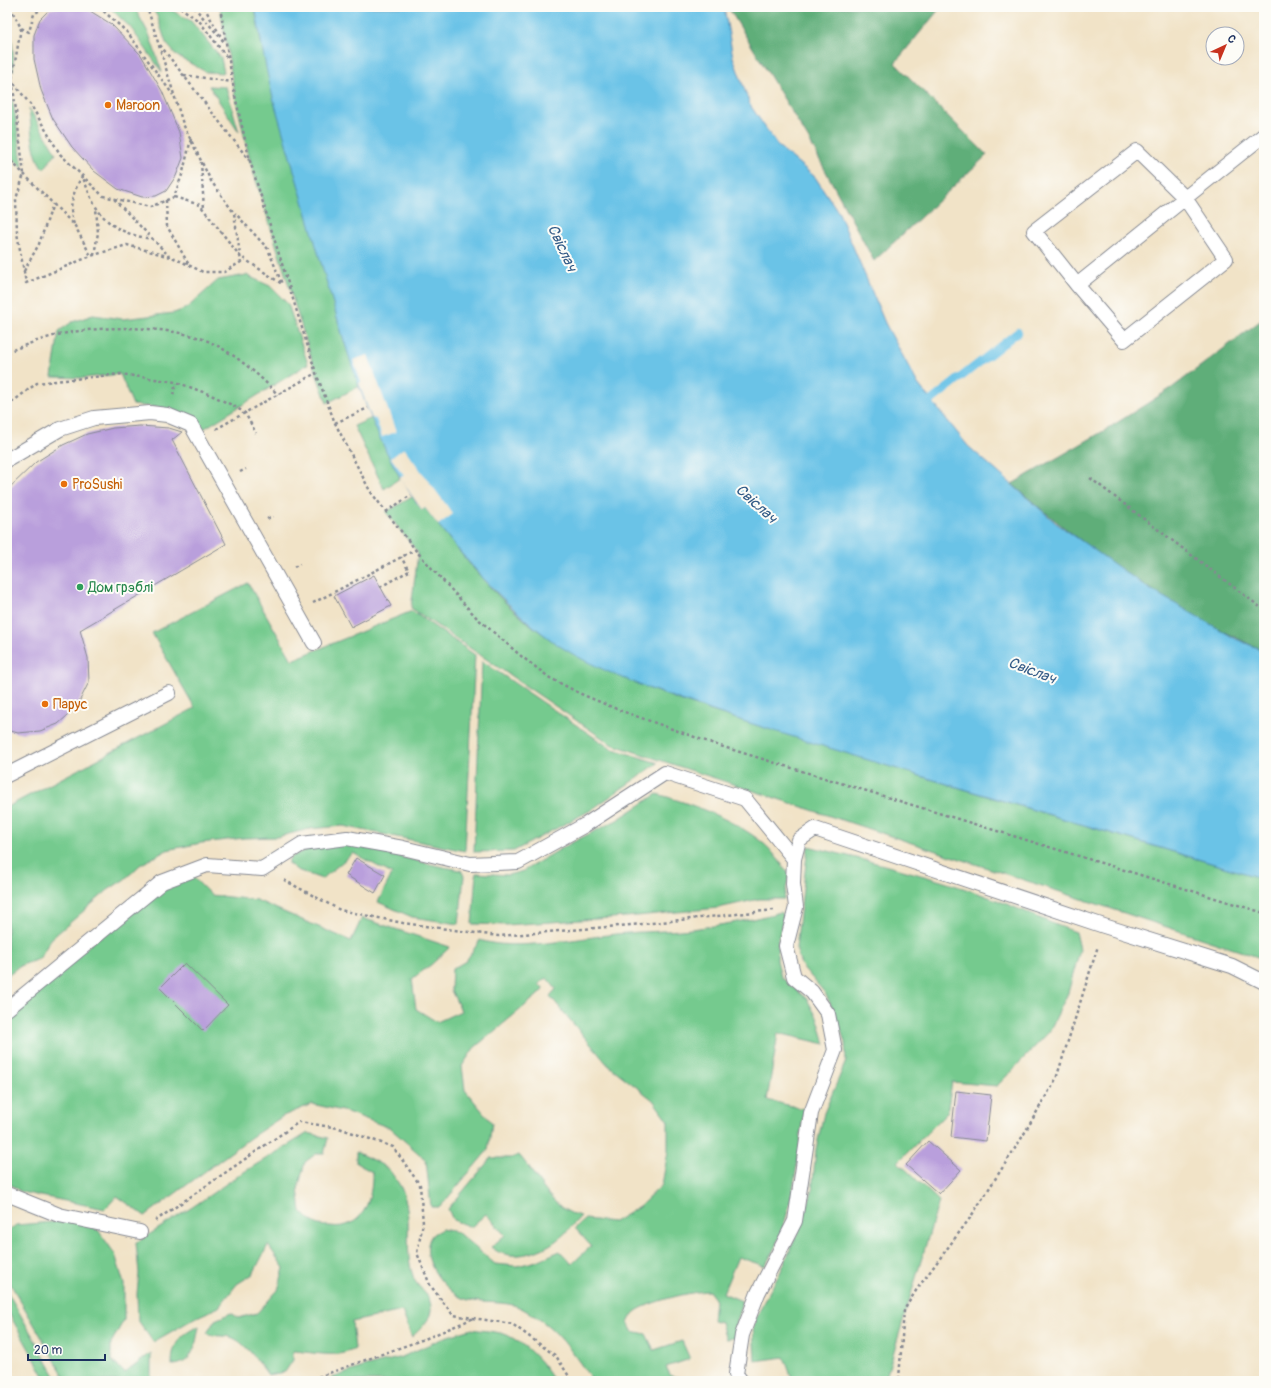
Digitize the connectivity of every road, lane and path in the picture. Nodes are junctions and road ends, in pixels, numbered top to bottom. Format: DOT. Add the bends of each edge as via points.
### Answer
graph roads {
  1 [pos="10,7"];
  2 [pos="45,7"];
  3 [pos="101,7"];
  4 [pos="144,7"];
  5 [pos="180,7"];
  6 [pos="194,7"];
  7 [pos="204,7"];
  8 [pos="220,7"];
  9 [pos="21,28"];
  10 [pos="159,43"];
  11 [pos="226,44"];
  12 [pos="229,60"];
  13 [pos="7,74"];
  14 [pos="184,75"];
  15 [pos="12,79"];
  16 [pos="232,82"];
  17 [pos="175,97"];
  18 [pos="1264,135"];
  19 [pos="191,139"];
  20 [pos="7,157"];
  21 [pos="9,160"];
  22 [pos="201,160"];
  23 [pos="250,161"];
  24 [pos="24,174"];
  25 [pos="82,176"];
  26 [pos="174,197"];
  27 [pos="113,198"];
  28 [pos="1185,198"];
  29 [pos="166,200"];
  30 [pos="53,204"];
  31 [pos="96,208"];
  32 [pos="204,210"];
  33 [pos="234,212"];
  34 [pos="75,226"];
  35 [pos="153,240"];
  36 [pos="92,255"];
  37 [pos="169,256"];
  38 [pos="240,256"];
  39 [pos="189,265"];
  40 [pos="24,272"];
  41 [pos="1077,285"];
  42 [pos="7,352"];
  43 [pos="316,373"];
  44 [pos="278,395"];
  45 [pos="7,406"];
  46 [pos="368,408"];
  47 [pos="245,413"];
  48 [pos="335,424"];
  49 [pos="215,430"];
  50 [pos="256,433"];
  51 [pos="7,460"];
  52 [pos="1090,478"];
  53 [pos="411,495"];
  54 [pos="386,512"];
  55 [pos="415,550"];
  56 [pos="401,557"];
  57 [pos="380,587"];
  58 [pos="1264,608"];
  59 [pos="297,612"];
  60 [pos="314,644"];
  61 [pos="169,693"];
  62 [pos="7,776"];
  63 [pos="794,859"];
  64 [pos="262,869"];
  65 [pos="796,907"];
  66 [pos="1264,913"];
  67 [pos="1104,926"];
  68 [pos="1264,982"];
  69 [pos="7,1009"];
  70 [pos="7,1194"];
  71 [pos="140,1232"];
  72 [pos="474,1318"];
  73 [pos="900,1379"];
  74 [pos="307,1381"];
  75 [pos="572,1381"];
  76 [pos="742,1381"];
  1 -- 9 [label="path"];
  2 -- 9 [label="path" via="34,14 29,32"];
  3 -- 17 [label="path" via="128,33"];
  4 -- 10 [label="path" via="149,13"];
  5 -- 12 [label="path" via="200,22"];
  6 -- 11 [label="path"];
  7 -- 11 [label="path"];
  8 -- 11 [label="path"];
  9 -- 15 [label="path"];
  10 -- 14 [label="path"];
  10 -- 17 [label="path"];
  11 -- 12 [label="path"];
  12 -- 16 [label="path"];
  13 -- 15 [label="path"];
  14 -- 16 [label="path"];
  14 -- 23 [label="path"];
  15 -- 24 [label="path"];
  15 -- 25 [label="path" via="60,154"];
  16 -- 23 [label="path"];
  17 -- 19 [label="path" via="183,124"];
  18 -- 28 [label="lane"];
  19 -- 22 [label="path"];
  19 -- 26 [label="path"];
  20 -- 21 [label="path"];
  21 -- 24 [label="path"];
  22 -- 32 [label="path"];
  22 -- 33 [label="path" via="211,181"];
  23 -- 43 [label="path"];
  24 -- 30 [label="path"];
  24 -- 40 [label="path" via="16,199 17,233"];
  25 -- 27 [label="path" via="103,196"];
  25 -- 31 [label="path"];
  25 -- 34 [label="path" via="73,192 71,217"];
  26 -- 29 [label="path"];
  26 -- 32 [label="path" via="200,205"];
  27 -- 29 [label="path" via="150,207"];
  27 -- 35 [label="path"];
  28 -- 41 [label="lane"];
  28 -- 41 [label="lane" via="1137,151 1034,230"];
  28 -- 41 [label="lane" via="1226,259 1124,340"];
  29 -- 39 [label="path" via="167,226"];
  30 -- 34 [label="path"];
  30 -- 40 [label="path" via="39,244"];
  31 -- 35 [label="path" via="116,227 133,237"];
  31 -- 36 [label="path" via="98,233"];
  32 -- 38 [label="path"];
  33 -- 38 [label="path"];
  33 -- 38 [label="path" via="268,249 282,284"];
  34 -- 36 [label="path"];
  35 -- 37 [label="path"];
  36 -- 37 [label="path" via="127,244"];
  36 -- 40 [label="path" via="26,283"];
  37 -- 39 [label="path"];
  38 -- 39 [label="path" via="241,262 224,272 203,272"];
  42 -- 44 [label="path" via="50,337 83,330 125,328 173,332 201,338 240,360 263,378"];
  43 -- 44 [label="path"];
  43 -- 48 [label="path"];
  44 -- 47 [label="path"];
  45 -- 47 [label="path" via="37,383 120,374 176,382 223,400"];
  46 -- 48 [label="path"];
  47 -- 49 [label="path"];
  47 -- 50 [label="path"];
  48 -- 54 [label="path" via="370,491"];
  51 -- 59 [label="lane" via="60,429 94,418 150,413 167,415 191,425"];
  52 -- 58 [label="path"];
  53 -- 54 [label="path"];
  54 -- 55 [label="path"];
  55 -- 56 [label="path"];
  55 -- 66 [label="path" via="477,618 550,678 581,694 717,745"];
  56 -- 57 [label="path" via="409,571"];
  56 -- 59 [label="path"];
  59 -- 60 [label="lane"];
  61 -- 62 [label="lane"];
  63 -- 64 [label="lane" via="745,799 665,773 585,826 518,862 470,864 347,838 302,844"];
  63 -- 65 [label="lane"];
  63 -- 67 [label="lane" via="799,840 815,829"];
  64 -- 65 [label="path" via="340,910 403,923 498,936 643,924"];
  64 -- 69 [label="lane" via="207,865 162,882"];
  65 -- 76 [label="lane" via="786,946 794,977 812,992 828,1014 835,1050 811,1113 795,1221 758,1293 742,1336 736,1374"];
  67 -- 68 [label="lane" via="1232,966"];
  67 -- 73 [label="path" via="1056,1079 970,1218 904,1310"];
  70 -- 71 [label="lane" via="59,1215"];
  71 -- 72 [label="path" via="299,1122 340,1128 392,1147 420,1185 423,1223 417,1253 430,1285 453,1315"];
  72 -- 74 [label="path" via="427,1338"];
  72 -- 75 [label="path" via="512,1324 556,1356"];
}
